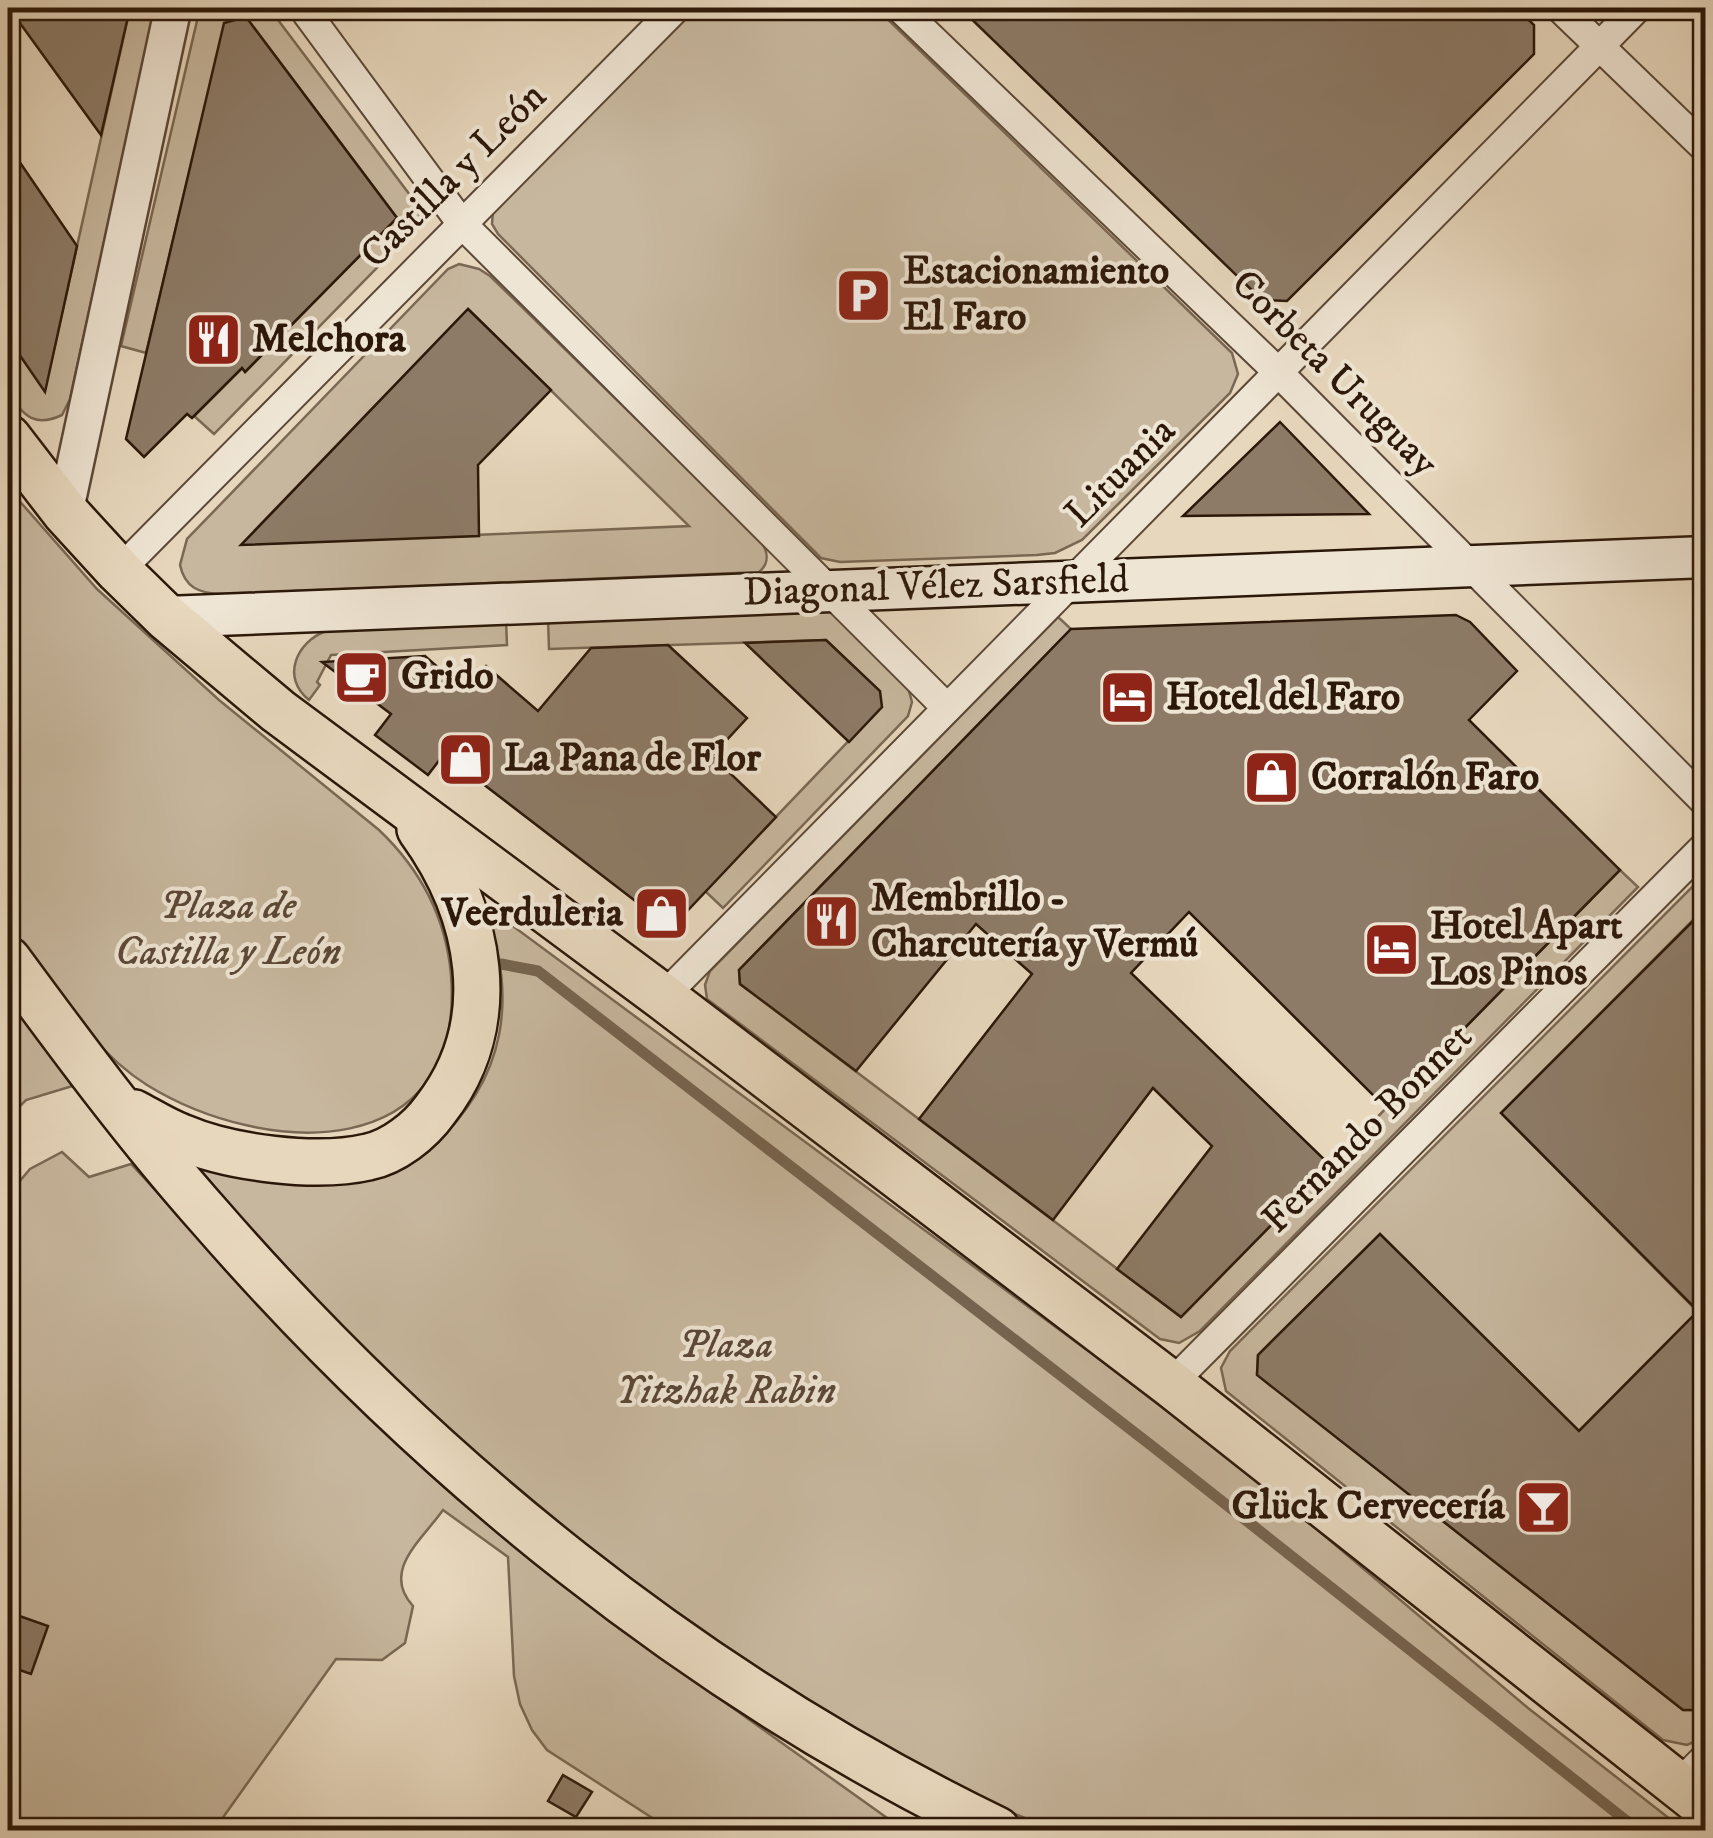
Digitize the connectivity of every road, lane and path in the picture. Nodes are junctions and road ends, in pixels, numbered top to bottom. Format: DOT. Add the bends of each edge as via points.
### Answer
graph roads {
  1 [pos="173,8"];
  2 [pos="303,8"];
  3 [pos="676,8"];
  4 [pos="900,8"];
  5 [pos="1560,8"];
  6 [pos="1637,8"];
  7 [pos="1600,45"];
  8 [pos="1706,150"];
  9 [pos="462,224"];
  10 [pos="1278,372"];
  11 [pos="8,438"];
  12 [pos="66,512"];
  13 [pos="1706,557"];
  14 [pos="1469,566"];
  15 [pos="119,572"];
  16 [pos="1070,582"];
  17 [pos="831,591"];
  18 [pos="166,617"];
  19 [pos="947,708"];
  20 [pos="402,802"];
  21 [pos="1706,803"];
  22 [pos="1706,844"];
  23 [pos="8,960"];
  24 [pos="663,996"];
  25 [pos="119,1104"];
  26 [pos="1172,1384"];
  27 [pos="1696,1783"];
  28 [pos="997,1830"];
  1 -- 12 [label="street"];
  2 -- 9 [label="street"];
  3 -- 9 [label="street, Castilla y León"];
  4 -- 10 [label="street, Corbeta Uruguay"];
  5 -- 7 [label="street"];
  6 -- 7 [label="street, Lituania"];
  7 -- 8 [label="street"];
  7 -- 10 [label="street, Lituania"];
  9 -- 15 [label="street, Castilla y León"];
  9 -- 17 [label="street"];
  10 -- 14 [label="street, Corbeta Uruguay"];
  10 -- 16 [label="street, Lituania"];
  11 -- 12 [label="main road"];
  12 -- 15 [label="main road"];
  13 -- 14 [label="main road, Diagonal Vélez Sarsfield"];
  14 -- 16 [label="main road, Diagonal Vélez Sarsfield"];
  14 -- 21 [label="street, Corbeta Uruguay"];
  15 -- 18 [label="main road"];
  16 -- 17 [label="main road, Diagonal Vélez Sarsfield"];
  16 -- 19 [label="street, Lituania"];
  17 -- 18 [label="main road, Diagonal Vélez Sarsfield"];
  17 -- 19 [label="street"];
  18 -- 20 [label="main road"];
  19 -- 24 [label="street, Lituania"];
  20 -- 24 [label="main road"];
  20 -- 25 [label="main road" via="446,866 476,964 473,1035 456,1080 428,1120 371,1157 335,1162 221,1150 180,1138"];
  22 -- 26 [label="street, Fernando Bonnet"];
  23 -- 25 [label="main road"];
  24 -- 26 [label="main road"];
  25 -- 28 [label="main road" via="208,1216 371,1387 558,1554 848,1752"];
  26 -- 27 [label="main road"];
}
